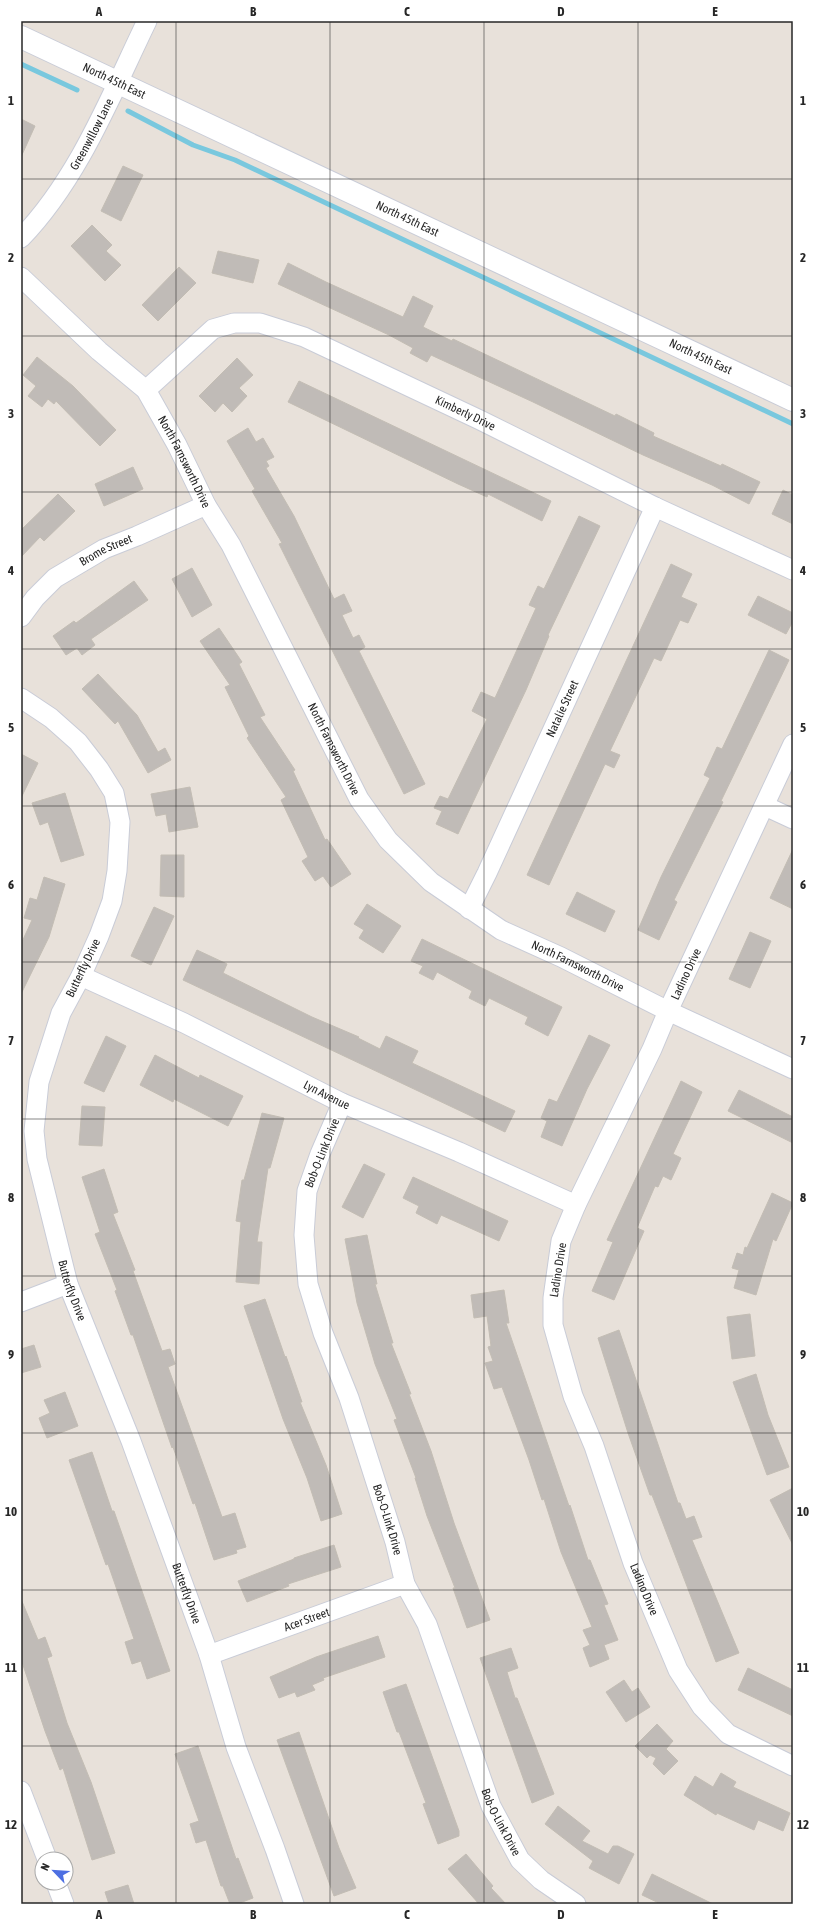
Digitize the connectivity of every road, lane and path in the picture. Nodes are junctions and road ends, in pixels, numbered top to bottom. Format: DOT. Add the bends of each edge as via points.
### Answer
graph roads {
  1 [pos="147,21"];
  2 [pos="21,37"];
  3 [pos="117,83"];
  4 [pos="21,238"];
  5 [pos="21,277"];
  6 [pos="146,390"];
  7 [pos="793,400"];
  8 [pos="206,505"];
  9 [pos="655,507"];
  10 [pos="793,570"];
  11 [pos="21,617"];
  12 [pos="21,698"];
  13 [pos="793,744"];
  14 [pos="765,806"];
  15 [pos="793,819"];
  16 [pos="469,909"];
  17 [pos="81,976"];
  18 [pos="668,1011"];
  19 [pos="793,1069"];
  20 [pos="342,1103"];
  21 [pos="576,1205"];
  22 [pos="68,1284"];
  23 [pos="21,1302"];
  24 [pos="405,1584"];
  25 [pos="209,1655"];
  26 [pos="793,1766"];
  27 [pos="21,1791"];
  28 [pos="44,1851"];
  29 [pos="59,1891"];
  30 [pos="64,1904"];
  31 [pos="294,1904"];
  32 [pos="576,1904"];
  1 -- 3 [label="street, Greenwillow Lane"];
  2 -- 3 [label="main road, North 45th East"];
  3 -- 4 [label="street, Greenwillow Lane" via="76,164 36,222"];
  3 -- 7 [label="main road, North 45th East"];
  5 -- 6 [label="street, North Farnsworth Drive" via="99,351"];
  6 -- 8 [label="street, North Farnsworth Drive" via="177,445"];
  6 -- 9 [label="street, Kimberly Drive" via="213,329 234,323 260,323 304,337 480,420"];
  8 -- 11 [label="street, Brome Street" via="104,549 56,578 35,598"];
  8 -- 16 [label="street, North Farnsworth Drive" via="231,545 359,800 388,840 404,856 431,882"];
  9 -- 10 [label="street, Kimberly Drive"];
  9 -- 16 [label="street, Natalie Street"];
  12 -- 17 [label="street, Butterfly Drive" via="51,718 78,742 114,793 120,822 112,901"];
  13 -- 14 [label="street, Ladino Drive"];
  14 -- 15 [label="street"];
  14 -- 18 [label="street, Ladino Drive"];
  16 -- 18 [label="street, North Farnsworth Drive" via="501,930"];
  17 -- 20 [label="street, Lyn Avenue" via="184,1023"];
  17 -- 22 [label="street, Butterfly Drive" via="61,1013 39,1082 34,1130 37,1159"];
  18 -- 19 [label="street, North Farnsworth Drive"];
  18 -- 21 [label="street, Ladino Drive"];
  20 -- 21 [label="street, Lyn Avenue"];
  20 -- 24 [label="street, Bob-O-Link Drive" via="306,1191 304,1235 308,1284 323,1333 351,1405 395,1542"];
  21 -- 26 [label="street, Ladino Drive" via="561,1241 552,1325 573,1396 594,1446 633,1564 678,1670 702,1707 728,1734"];
  22 -- 23 [label="street"];
  22 -- 25 [label="street, Butterfly Drive" via="131,1440"];
  24 -- 25 [label="street, Acer Street"];
  24 -- 32 [label="street, Bob-O-Link Drive" via="427,1624 491,1806 520,1860 541,1880"];
  25 -- 31 [label="street, Butterfly Drive" via="236,1747"];
  27 -- 28 [label="street"];
  29 -- 30 [label="street"];
}
